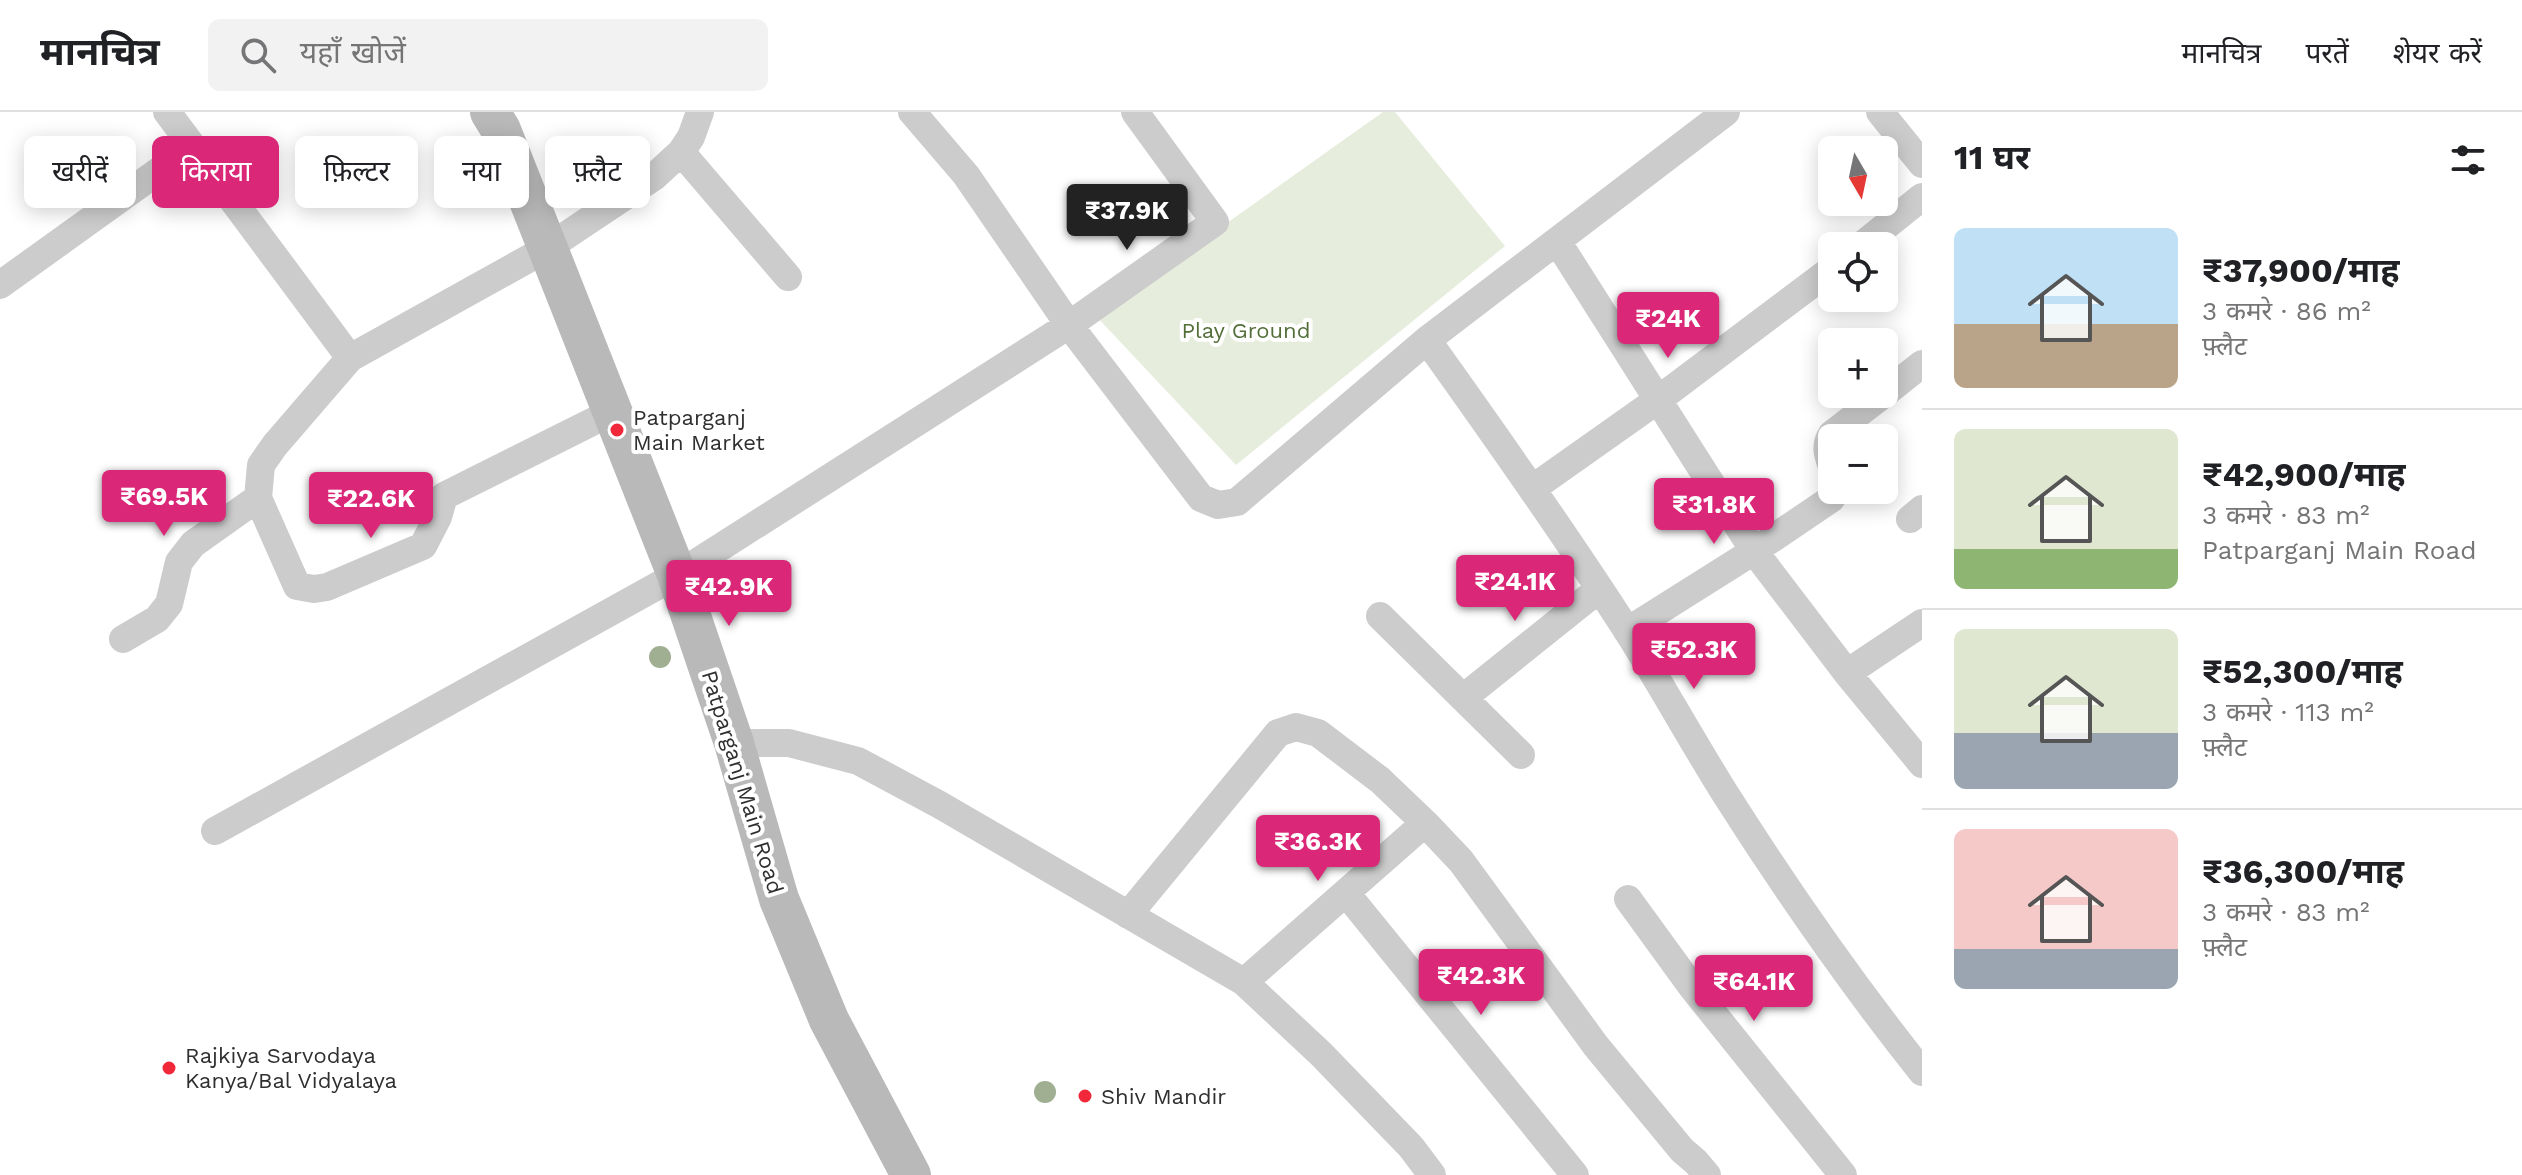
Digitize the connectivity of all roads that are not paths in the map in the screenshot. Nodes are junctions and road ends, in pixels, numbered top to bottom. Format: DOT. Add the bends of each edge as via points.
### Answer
graph roads {
  1 [pos="167,112"];
  2 [pos="490,112"];
  3 [pos="700,112"];
  4 [pos="912,112"];
  5 [pos="1135,112"];
  6 [pos="1726,112"];
  7 [pos="1880,112"];
  8 [pos="184,136"];
  9 [pos="681,152"];
  10 [pos="1922,164"];
  11 [pos="152,176"];
  12 [pos="1922,197"];
  13 [pos="238,208"];
  14 [pos="1878,232"];
  15 [pos="1557,241"];
  16 [pos="546,249"];
  17 [pos="788,277"];
  18 [pos="1818,280"];
  19 [pos="0,285"];
  20 [pos="1069,325"];
  21 [pos="1427,340"];
  22 [pos="350,358"];
  23 [pos="1922,364"];
  24 [pos="1898,383"];
  25 [pos="1659,399"];
  26 [pos="1866,408"];
  27 [pos="612,412"];
  28 [pos="1845,424"];
  29 [pos="1533,488"];
  30 [pos="258,498"];
  31 [pos="1824,504"];
  32 [pos="1754,551"];
  33 [pos="677,575"];
  34 [pos="1599,589"];
  35 [pos="1380,616"];
  36 [pos="1922,623"];
  37 [pos="1627,631"];
  38 [pos="123,639"];
  39 [pos="1847,673"];
  40 [pos="1463,698"];
  41 [pos="734,743"];
  42 [pos="1521,755"];
  43 [pos="1922,764"];
  44 [pos="1425,823"];
  45 [pos="215,831"];
  46 [pos="1346,893"];
  47 [pos="1628,899"];
  48 [pos="1128,915"];
  49 [pos="1244,982"];
  50 [pos="1922,1072"];
  51 [pos="911,1175"];
  52 [pos="1432,1175"];
  53 [pos="1575,1175"];
  54 [pos="1707,1175"];
  55 [pos="1843,1175"];
  1 -- 8 [label="street"];
  2 -- 16 [label="street, Patparganj Main Road"];
  3 -- 9 [label="street"];
  4 -- 20 [label="street" via="966,175"];
  5 -- 20 [label="street" via="1215,222"];
  6 -- 15 [label="street"];
  7 -- 10 [label="street"];
  9 -- 16 [label="street" via="655,176"];
  9 -- 17 [label="street"];
  11 -- 19 [label="street"];
  12 -- 14 [label="street"];
  13 -- 22 [label="street"];
  15 -- 21 [label="street"];
  15 -- 25 [label="street"];
  16 -- 22 [label="street"];
  16 -- 27 [label="street, Patparganj Main Road"];
  18 -- 25 [label="street"];
  20 -- 21 [label="street" via="1201,498 1218,505 1237,502"];
  20 -- 33 [label="street"];
  21 -- 29 [label="street"];
  22 -- 30 [label="street" via="261,465"];
  23 -- 24 [label="street"];
  25 -- 29 [label="street"];
  25 -- 32 [label="street"];
  26 -- 28 [label="street"];
  27 -- 30 [label="street" via="444,496 423,546 327,587 297,586"];
  27 -- 33 [label="street, Patparganj Main Road"];
  29 -- 34 [label="street"];
  30 -- 38 [label="street" via="193,544 179,562 169,604 157,619"];
  31 -- 32 [label="street"];
  32 -- 37 [label="street"];
  32 -- 39 [label="street"];
  33 -- 41 [label="street, Patparganj Main Road"];
  33 -- 45 [label="street"];
  34 -- 37 [label="street"];
  34 -- 40 [label="street"];
  35 -- 40 [label="street"];
  36 -- 39 [label="street"];
  37 -- 50 [label="street" via="1805,916"];
  39 -- 43 [label="street"];
  40 -- 42 [label="street"];
  41 -- 48 [label="street" via="789,743 858,761"];
  41 -- 51 [label="street, Patparganj Main Road" via="795,939 829,1020"];
  44 -- 46 [label="street"];
  44 -- 48 [label="street" via="1318,733 1296,727 1278,733"];
  44 -- 54 [label="street" via="1461,861 1596,1046"];
  46 -- 49 [label="street"];
  46 -- 53 [label="street"];
  47 -- 55 [label="street"];
  48 -- 49 [label="street"];
  49 -- 52 [label="street" via="1321,1054"];
}
